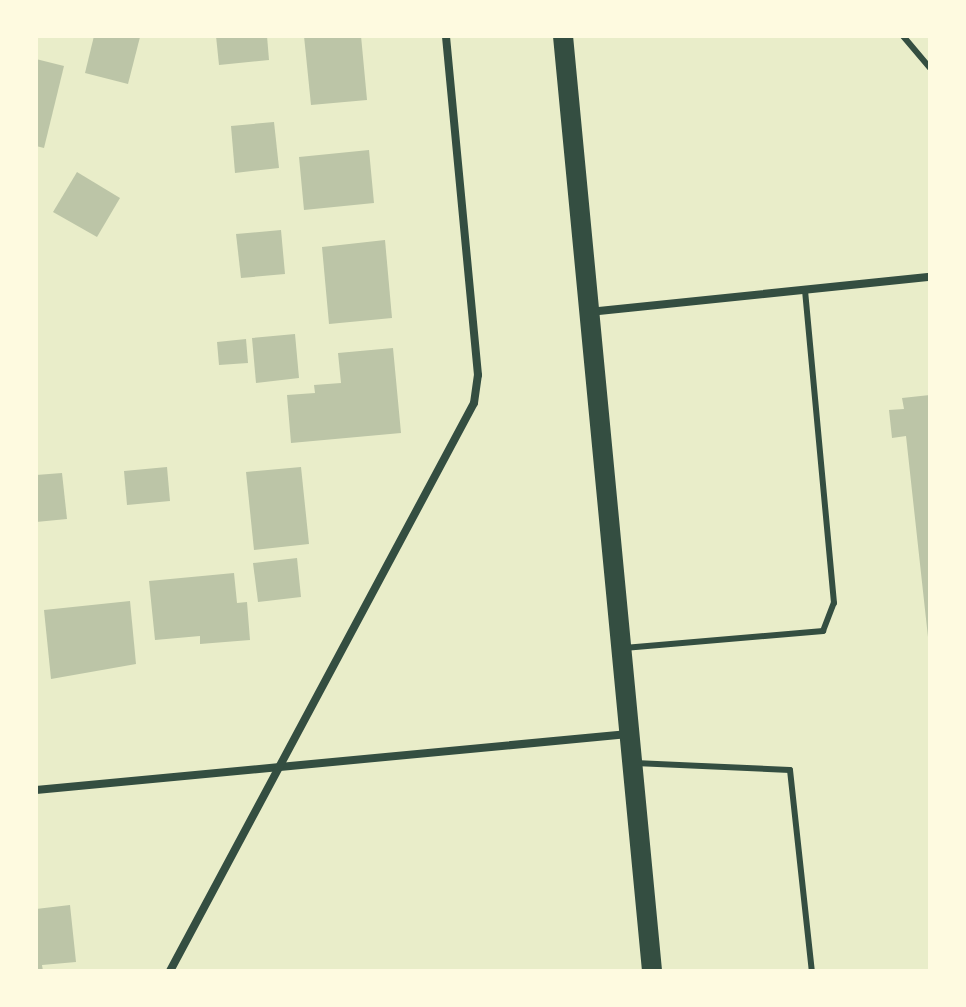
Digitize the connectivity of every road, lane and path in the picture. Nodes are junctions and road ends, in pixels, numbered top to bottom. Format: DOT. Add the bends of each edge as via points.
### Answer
graph roads {
  1 [pos="446,36"];
  2 [pos="563,36"];
  3 [pos="903,36"];
  4 [pos="930,68"];
  5 [pos="930,277"];
  6 [pos="805,290"];
  7 [pos="586,312"];
  8 [pos="620,648"];
  9 [pos="629,734"];
  10 [pos="631,763"];
  11 [pos="281,765"];
  12 [pos="36,790"];
  13 [pos="170,971"];
  14 [pos="652,971"];
  15 [pos="812,971"];
  1 -- 11 [label="street" via="478,388 463,432"];
  2 -- 7 [label="main road"];
  3 -- 4 [label="lane"];
  5 -- 6 [label="street"];
  6 -- 7 [label="street"];
  6 -- 8 [label="lane" via="834,603 823,631"];
  7 -- 8 [label="main road"];
  8 -- 9 [label="main road"];
  9 -- 10 [label="main road"];
  9 -- 11 [label="street"];
  10 -- 14 [label="main road"];
  10 -- 15 [label="lane" via="790,770"];
  11 -- 12 [label="street"];
  11 -- 13 [label="street"];
}
